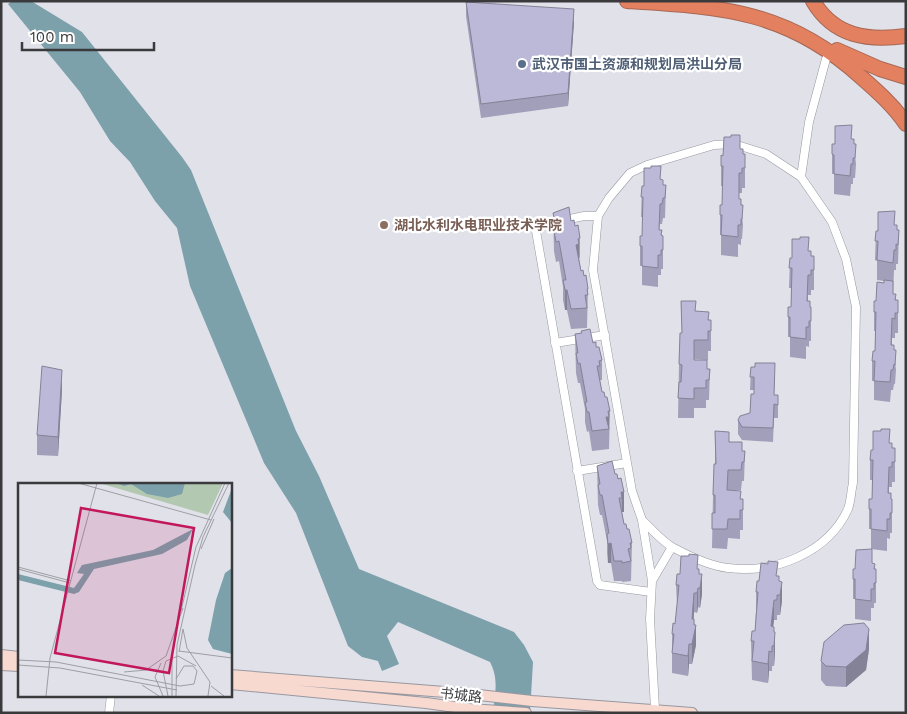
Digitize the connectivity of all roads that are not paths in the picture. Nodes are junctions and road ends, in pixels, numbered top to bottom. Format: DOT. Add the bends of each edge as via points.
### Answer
graph roads {
  1 [pos="628,1"];
  2 [pos="813,1"];
  3 [pos="906,36"];
  4 [pos="809,38"];
  5 [pos="826,59"];
  6 [pos="906,77"];
  7 [pos="906,124"];
  8 [pos="802,177"];
  9 [pos="598,216"];
  10 [pos="605,335"];
  11 [pos="555,344"];
  12 [pos="627,463"];
  13 [pos="578,471"];
  14 [pos="642,520"];
  15 [pos="672,547"];
  16 [pos="652,581"];
  17 [pos="652,592"];
  18 [pos="1,655"];
  19 [pos="18,657"];
  20 [pos="1,664"];
  21 [pos="18,666"];
  22 [pos="231,675"];
  23 [pos="231,684"];
  24 [pos="453,693"];
  25 [pos="470,694"];
  26 [pos="111,696"];
  27 [pos="655,709"];
  28 [pos="454,710"];
  29 [pos="469,711"];
  30 [pos="109,713"];
  31 [pos="526,713"];
  32 [pos="692,713"];
  1 -- 4 [label="highway" via="692,5 750,14"];
  2 -- 3 [label="highway" via="841,29 860,37"];
  4 -- 6 [label="highway" via="880,70"];
  4 -- 7 [label="highway" via="858,74"];
  5 -- 8 [label="street" via="809,122"];
  8 -- 9 [label="street" via="766,154 734,144 714,145 630,173"];
  8 -- 15 [label="street" via="832,222 846,259 856,306 853,483 849,507 840,524 822,542 784,564 748,569 726,568"];
  9 -- 10 [label="street" via="593,270"];
  9 -- 11 [label="street" via="541,225 536,231"];
  10 -- 11 [label="street"];
  10 -- 12 [label="street"];
  11 -- 13 [label="street"];
  12 -- 13 [label="street"];
  12 -- 14 [label="street"];
  13 -- 17 [label="street" via="597,581 600,585"];
  14 -- 15 [label="street"];
  14 -- 16 [label="street"];
  15 -- 16 [label="street"];
  16 -- 17 [label="street"];
  17 -- 27 [label="street" via="650,619"];
  18 -- 19 [label="main road"];
  20 -- 21 [label="main road"];
  22 -- 24 [label="main road, 书城路"];
  23 -- 28 [label="main road, 书城路" via="426,703"];
  24 -- 25 [label="main road, 书城路"];
  24 -- 28 [label="main road"];
  25 -- 27 [label="main road, 书城路"];
  25 -- 29 [label="main road"];
  26 -- 30 [label="street"];
  27 -- 32 [label="main road, 书城路"];
  28 -- 29 [label="main road, 书城路"];
  29 -- 31 [label="main road, 书城路"];
}
